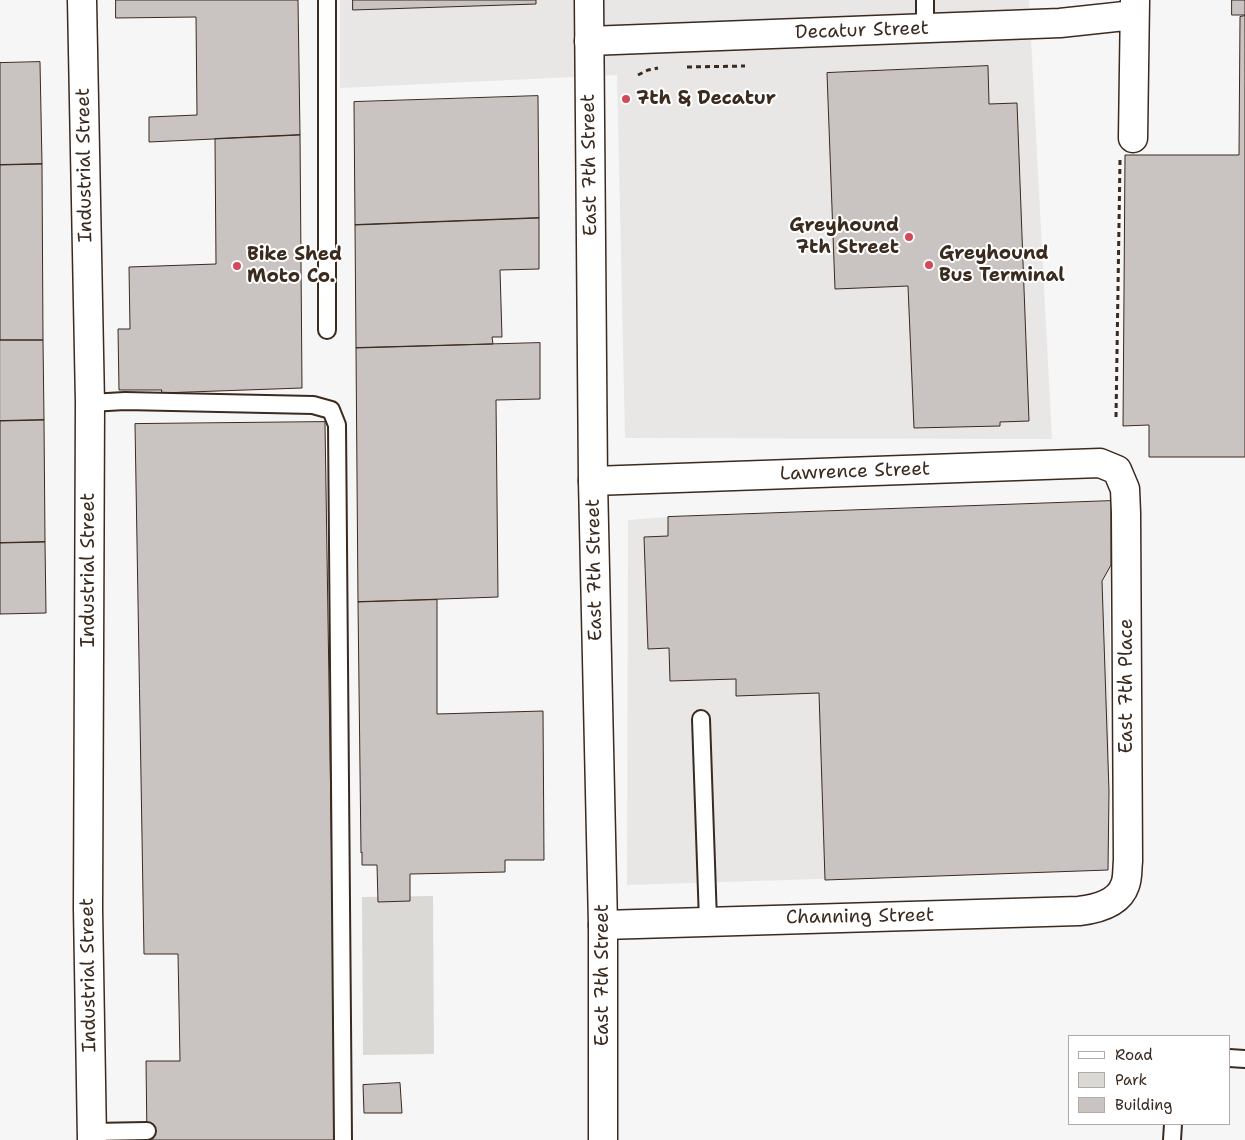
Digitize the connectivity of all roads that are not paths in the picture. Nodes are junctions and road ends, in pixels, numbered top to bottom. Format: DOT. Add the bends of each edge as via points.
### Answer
graph roads {
  1 [pos="82,0"];
  2 [pos="327,0"];
  3 [pos="589,0"];
  4 [pos="925,0"];
  5 [pos="1135,8"];
  6 [pos="925,28"];
  7 [pos="589,41"];
  8 [pos="1134,138"];
  9 [pos="327,330"];
  10 [pos="90,403"];
  11 [pos="1117,470"];
  12 [pos="593,481"];
  13 [pos="701,719"];
  14 [pos="1114,900"];
  15 [pos="708,921"];
  16 [pos="604,925"];
  17 [pos="1230,1058"];
  18 [pos="1245,1059"];
  19 [pos="1173,1125"];
  20 [pos="147,1131"];
  21 [pos="92,1136"];
  22 [pos="343,1140"];
  23 [pos="604,1140"];
  24 [pos="1172,1140"];
  1 -- 10 [label="street, Industrial Street"];
  2 -- 9 [label="lane"];
  3 -- 7 [label="street, East 7th Street"];
  4 -- 6 [label="lane"];
  5 -- 6 [label="street, Decatur Street" via="1060,24"];
  5 -- 8 [label="street"];
  6 -- 7 [label="street, Decatur Street"];
  7 -- 12 [label="street, East 7th Street"];
  10 -- 21 [label="street, Industrial Street" via="88,909"];
  10 -- 22 [label="lane" via="313,404 331,410 337,425"];
  11 -- 12 [label="street, Lawrence Street" via="1100,463"];
  11 -- 14 [label="street, East 7th Place" via="1125,489 1126,513 1128,862 1125,886"];
  12 -- 16 [label="street, East 7th Street"];
  13 -- 15 [label="lane"];
  14 -- 15 [label="street, Channing Street" via="1096,909 1079,911"];
  15 -- 16 [label="street, Channing Street"];
  16 -- 23 [label="street, East 7th Street"];
  17 -- 18 [label="lane"];
  19 -- 24 [label="lane"];
  20 -- 21 [label="lane"];
}
